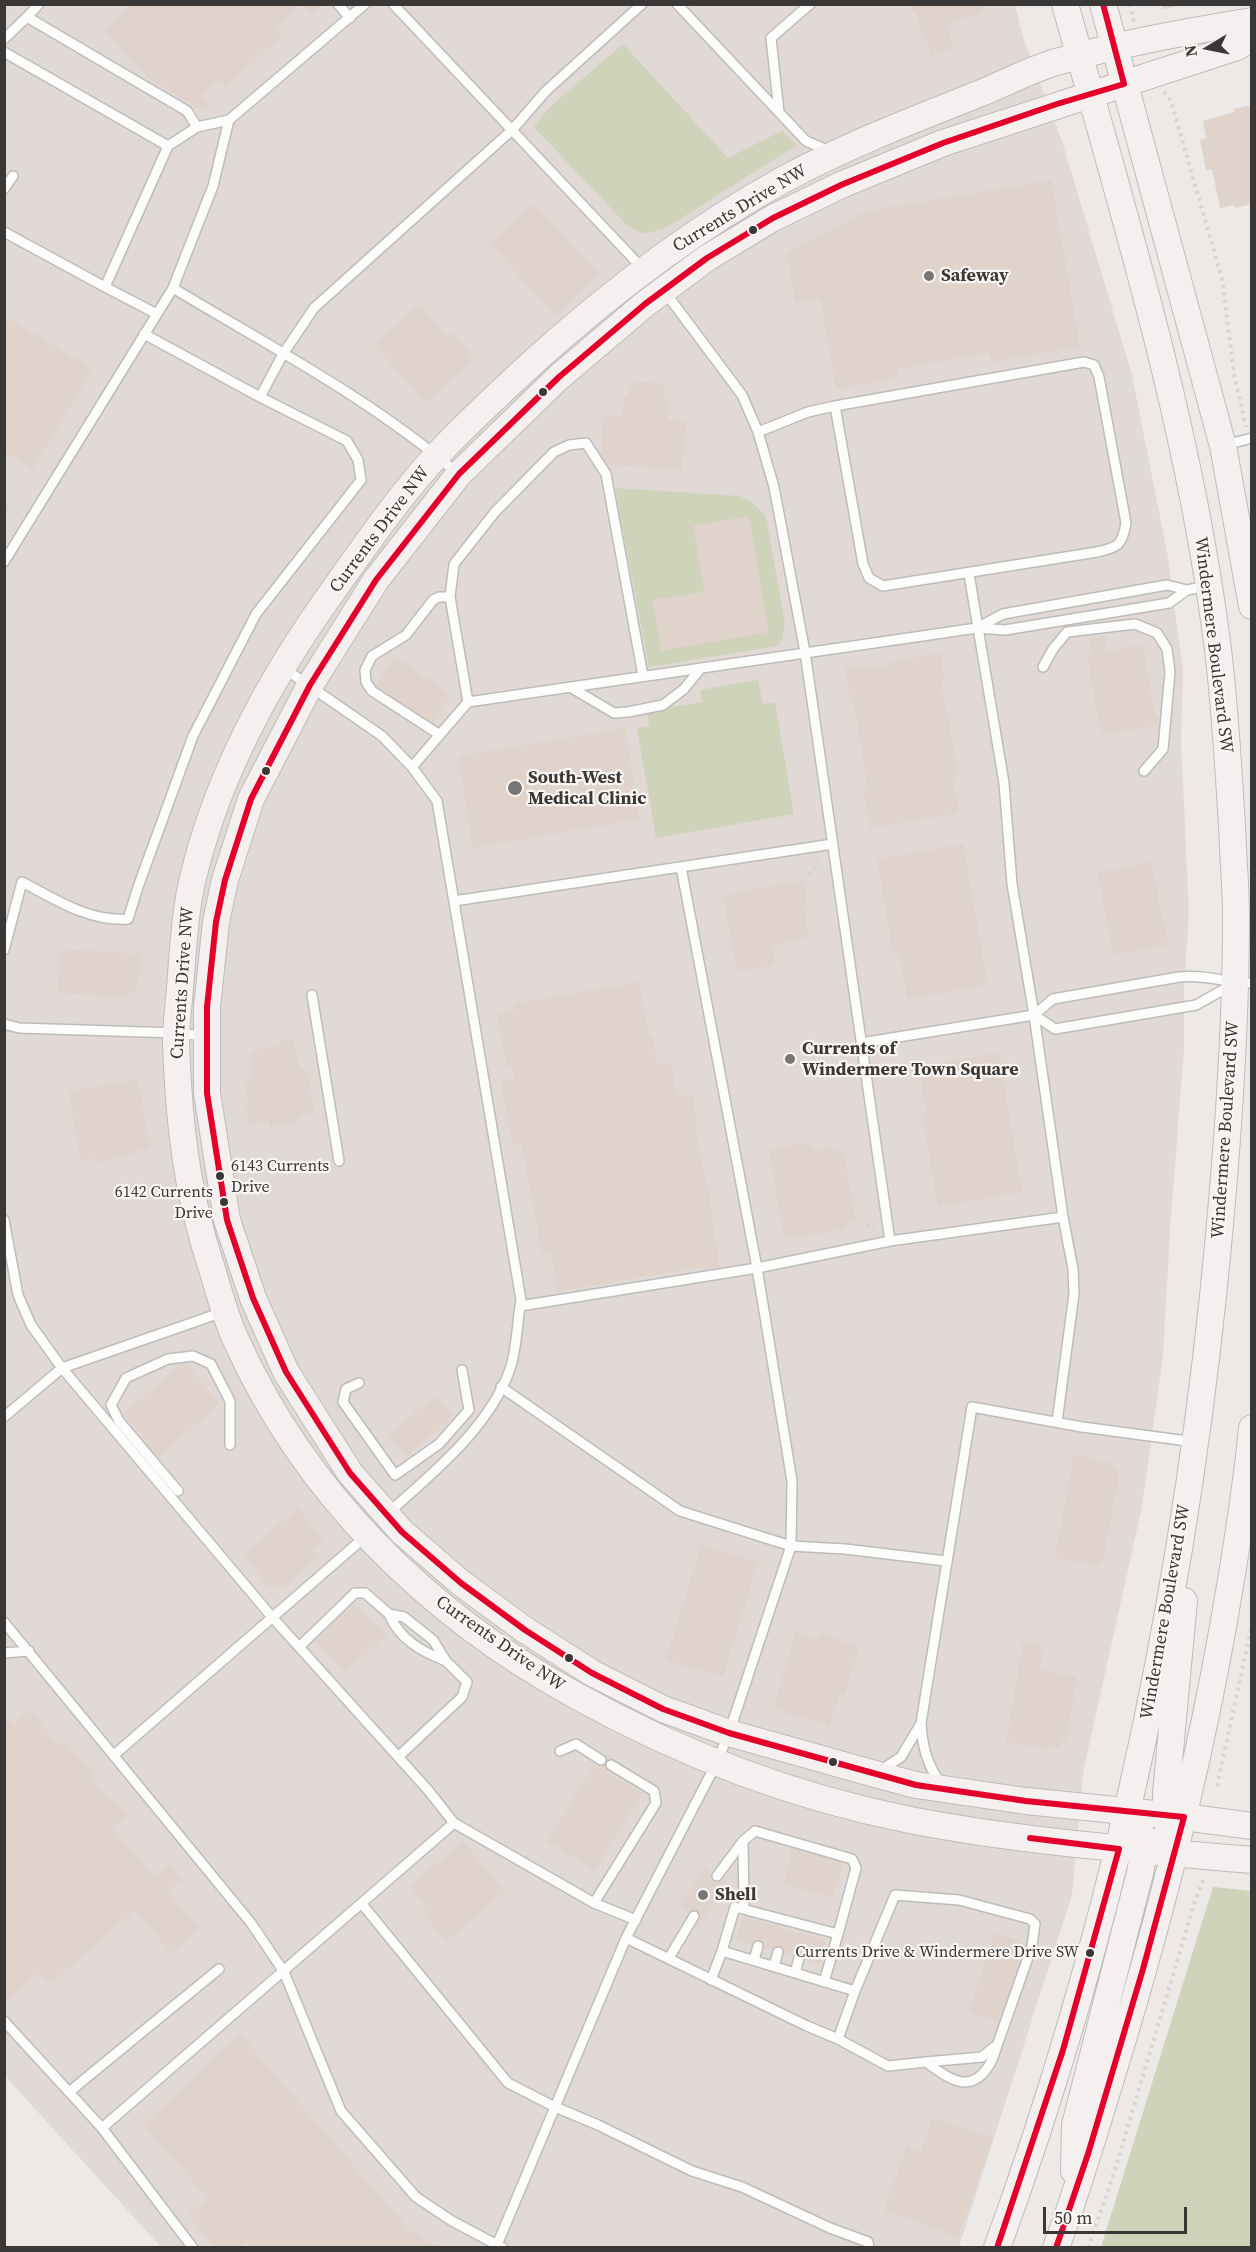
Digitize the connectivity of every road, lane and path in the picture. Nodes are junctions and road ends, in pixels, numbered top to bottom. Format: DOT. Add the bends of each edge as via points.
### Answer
graph roads {
  1 [pos="39,4"];
  2 [pos="338,4"];
  3 [pos="365,4"];
  4 [pos="393,4"];
  5 [pos="642,4"];
  6 [pos="676,4"];
  7 [pos="810,4"];
  8 [pos="1065,4"];
  9 [pos="1103,4"];
  10 [pos="27,17"];
  11 [pos="350,18"];
  12 [pos="1251,21"];
  13 [pos="1251,38"];
  14 [pos="4,39"];
  15 [pos="1115,48"];
  16 [pos="4,52"];
  17 [pos="1079,56"];
  18 [pos="1153,75"];
  19 [pos="1124,84"];
  20 [pos="1090,94"];
  21 [pos="779,112"];
  22 [pos="229,120"];
  23 [pos="197,127"];
  24 [pos="512,130"];
  25 [pos="168,146"];
  26 [pos="837,154"];
  27 [pos="13,176"];
  28 [pos="4,189"];
  29 [pos="4,232"];
  30 [pos="653,280"];
  31 [pos="105,287"];
  32 [pos="173,288"];
  33 [pos="157,314"];
  34 [pos="144,334"];
  35 [pos="283,354"];
  36 [pos="260,397"];
  37 [pos="835,405"];
  38 [pos="758,432"];
  39 [pos="1250,439"];
  40 [pos="1223,446"];
  41 [pos="437,455"];
  42 [pos="459,474"];
  43 [pos="4,561"];
  44 [pos="969,574"];
  45 [pos="1198,588"];
  46 [pos="450,597"];
  47 [pos="1251,606"];
  48 [pos="977,628"];
  49 [pos="805,652"];
  50 [pos="1043,667"];
  51 [pos="283,668"];
  52 [pos="700,668"];
  53 [pos="644,676"];
  54 [pos="310,685"];
  55 [pos="570,687"];
  56 [pos="468,702"];
  57 [pos="440,735"];
  58 [pos="412,767"];
  59 [pos="1144,771"];
  60 [pos="833,844"];
  61 [pos="681,867"];
  62 [pos="454,902"];
  63 [pos="4,950"];
  64 [pos="1243,983"];
  65 [pos="312,995"];
  66 [pos="1034,1015"];
  67 [pos="4,1024"];
  68 [pos="176,1033"];
  69 [pos="207,1036"];
  70 [pos="861,1043"];
  71 [pos="339,1161"];
  72 [pos="1063,1217"];
  73 [pos="4,1220"];
  74 [pos="890,1241"];
  75 [pos="757,1268"];
  76 [pos="520,1306"];
  77 [pos="225,1311"];
  78 [pos="62,1368"];
  79 [pos="462,1370"];
  80 [pos="359,1383"];
  81 [pos="501,1387"];
  82 [pos="4,1417"];
  83 [pos="1057,1422"];
  84 [pos="1251,1428"];
  85 [pos="1195,1442"];
  86 [pos="230,1445"];
  87 [pos="178,1491"];
  88 [pos="376,1525"];
  89 [pos="791,1546"];
  90 [pos="1176,1558"];
  91 [pos="946,1561"];
  92 [pos="389,1614"];
  93 [pos="272,1617"];
  94 [pos="4,1622"];
  95 [pos="1251,1625"];
  96 [pos="299,1647"];
  97 [pos="29,1651"];
  98 [pos="4,1653"];
  99 [pos="446,1661"];
  100 [pos="921,1723"];
  101 [pos="729,1734"];
  102 [pos="560,1751"];
  103 [pos="114,1755"];
  104 [pos="398,1757"];
  105 [pos="601,1760"];
  106 [pos="717,1762"];
  107 [pos="612,1765"];
  108 [pos="875,1774"];
  109 [pos="1217,1786"];
  110 [pos="946,1790"];
  111 [pos="1126,1812"];
  112 [pos="1175,1817"];
  113 [pos="454,1823"];
  114 [pos="1251,1826"];
  115 [pos="743,1841"];
  116 [pos="1132,1850"];
  117 [pos="1175,1853"];
  118 [pos="1251,1860"];
  119 [pos="717,1876"];
  120 [pos="1205,1876"];
  121 [pos="594,1903"];
  122 [pos="362,1904"];
  123 [pos="744,1909"];
  124 [pos="694,1916"];
  125 [pos="636,1920"];
  126 [pos="838,1934"];
  127 [pos="626,1938"];
  128 [pos="758,1946"];
  129 [pos="722,1951"];
  130 [pos="778,1952"];
  131 [pos="669,1958"];
  132 [pos="799,1958"];
  133 [pos="754,1960"];
  134 [pos="774,1966"];
  135 [pos="219,1969"];
  136 [pos="284,1972"];
  137 [pos="795,1973"];
  138 [pos="711,1980"];
  139 [pos="824,1982"];
  140 [pos="855,1991"];
  141 [pos="4,2021"];
  142 [pos="838,2039"];
  143 [pos="998,2041"];
  144 [pos="926,2062"];
  145 [pos="69,2092"];
  146 [pos="555,2107"];
  147 [pos="102,2128"];
  148 [pos="1074,2198"];
  149 [pos="500,2246"];
  150 [pos="193,2247"];
  151 [pos="869,2247"];
  152 [pos="997,2247"];
  153 [pos="1056,2247"];
  154 [pos="1088,2247"];
  1 -- 10 [label="lane"];
  2 -- 11 [label="lane"];
  3 -- 11 [label="lane"];
  4 -- 24 [label="lane"];
  5 -- 24 [label="lane" via="546,91"];
  6 -- 21 [label="lane"];
  7 -- 21 [label="lane" via="771,38"];
  8 -- 17 [label="street, Windermere Boulevard SW"];
  9 -- 15 [label="street"];
  10 -- 14 [label="lane"];
  10 -- 23 [label="lane" via="187,111"];
  11 -- 22 [label="lane"];
  12 -- 15 [label="street, Currents Drive NW"];
  13 -- 18 [label="street, Currents Drive NW" via="1237,47"];
  15 -- 17 [label="street, Currents Drive NW"];
  15 -- 19 [label="street"];
  16 -- 25 [label="lane"];
  17 -- 20 [label="street, Windermere Boulevard SW"];
  17 -- 26 [label="street, Currents Drive NW" via="1044,66 888,129"];
  18 -- 19 [label="street, Currents Drive NW"];
  18 -- 39 [label="path" via="1171,101 1222,279 1234,374"];
  19 -- 20 [label="street, Currents Drive NW"];
  19 -- 40 [label="street"];
  20 -- 30 [label="street, Currents Drive NW" via="943,143 841,185 773,218 707,258"];
  20 -- 45 [label="street, Windermere Boulevard SW" via="1186,456"];
  21 -- 26 [label="lane" via="806,141"];
  22 -- 23 [label="lane"];
  22 -- 32 [label="lane" via="213,186"];
  23 -- 25 [label="lane"];
  24 -- 30 [label="lane"];
  24 -- 35 [label="lane" via="314,308"];
  25 -- 31 [label="lane"];
  26 -- 30 [label="street, Currents Drive NW" via="783,180 711,223"];
  27 -- 28 [label="lane"];
  29 -- 31 [label="lane"];
  30 -- 38 [label="lane" via="742,395"];
  30 -- 41 [label="street, Currents Drive NW" via="570,329"];
  30 -- 42 [label="street, Currents Drive NW"];
  31 -- 33 [label="lane"];
  32 -- 33 [label="lane"];
  32 -- 35 [label="lane"];
  33 -- 34 [label="lane"];
  34 -- 36 [label="lane"];
  34 -- 43 [label="lane"];
  35 -- 36 [label="lane"];
  35 -- 41 [label="lane" via="326,377"];
  36 -- 63 [label="lane" via="347,441 358,460 361,480 256,614 193,736 128,919 76,911 22,882"];
  37 -- 38 [label="lane"];
  37 -- 44 [label="lane" via="863,564 869,578 883,586"];
  37 -- 44 [label="lane" via="1084,362 1094,365 1126,524 1123,539 1116,548"];
  38 -- 49 [label="lane" via="774,487"];
  39 -- 40 [label="lane"];
  40 -- 47 [label="street"];
  41 -- 42 [label="lane"];
  41 -- 51 [label="street, Currents Drive NW" via="362,550 310,622"];
  42 -- 54 [label="street, Currents Drive NW" via="376,580"];
  44 -- 48 [label="lane"];
  45 -- 48 [label="lane" via="1169,603 1005,630"];
  45 -- 48 [label="lane" via="1167,585 1003,614"];
  45 -- 64 [label="street, Windermere Boulevard SW" via="1227,734"];
  46 -- 53 [label="lane" via="454,564 495,512 554,452 586,443 606,474"];
  46 -- 56 [label="lane"];
  46 -- 57 [label="lane" via="433,600 406,635 372,656 365,670 366,682 372,690"];
  48 -- 49 [label="lane"];
  48 -- 66 [label="lane" via="1006,803 1012,884"];
  49 -- 52 [label="lane"];
  49 -- 60 [label="lane"];
  50 -- 59 [label="lane" via="1067,632 1135,624 1157,633 1167,649 1170,672 1163,749"];
  51 -- 54 [label="lane"];
  51 -- 68 [label="street, Currents Drive NW" via="226,778 196,863 187,908"];
  52 -- 53 [label="lane"];
  52 -- 55 [label="lane" via="684,689 663,705 628,712 614,713"];
  53 -- 55 [label="lane"];
  54 -- 58 [label="lane" via="382,736"];
  54 -- 69 [label="street, Currents Drive NW" via="251,799 225,880 216,922"];
  55 -- 56 [label="lane"];
  56 -- 57 [label="lane"];
  57 -- 58 [label="lane"];
  58 -- 62 [label="lane" via="437,801"];
  60 -- 61 [label="lane"];
  60 -- 70 [label="lane"];
  61 -- 62 [label="lane"];
  61 -- 75 [label="lane"];
  62 -- 76 [label="lane"];
  64 -- 66 [label="lane" via="1197,975 1179,977 1053,999"];
  64 -- 66 [label="lane" via="1196,1005 1055,1029"];
  64 -- 85 [label="street, Windermere Boulevard SW"];
  65 -- 71 [label="lane"];
  66 -- 70 [label="lane"];
  66 -- 72 [label="lane"];
  67 -- 68 [label="lane" via="19,1028"];
  68 -- 69 [label="lane"];
  68 -- 77 [label="street, Currents Drive NW" via="181,1129 194,1214"];
  69 -- 88 [label="street, Currents Drive NW" via="207,1093 227,1220 253,1298 286,1372 350,1473"];
  70 -- 74 [label="lane"];
  72 -- 74 [label="lane"];
  72 -- 83 [label="lane" via="1074,1294"];
  73 -- 78 [label="lane" via="18,1295 31,1324"];
  74 -- 75 [label="lane"];
  75 -- 76 [label="lane"];
  75 -- 89 [label="lane" via="792,1481"];
  76 -- 81 [label="lane" via="511,1369"];
  77 -- 78 [label="lane"];
  77 -- 88 [label="street, Currents Drive NW" via="232,1334 269,1406 313,1473"];
  78 -- 82 [label="lane"];
  78 -- 93 [label="lane"];
  79 -- 80 [label="lane" via="469,1410 439,1444 395,1475 343,1402 346,1389"];
  81 -- 88 [label="lane" via="452,1457"];
  81 -- 89 [label="lane" via="680,1511"];
  83 -- 85 [label="lane"];
  83 -- 91 [label="lane" via="972,1407"];
  84 -- 112 [label="street" via="1247,1485 1230,1591"];
  85 -- 90 [label="street, Windermere Boulevard SW"];
  86 -- 87 [label="lane" via="230,1401 211,1364 193,1356 168,1359 126,1378 111,1405 119,1421"];
  88 -- 93 [label="lane"];
  88 -- 101 [label="street, Currents Drive NW" via="402,1532 461,1583 592,1673 663,1709"];
  88 -- 106 [label="street, Currents Drive NW" via="427,1593 496,1646 572,1694 654,1736"];
  89 -- 91 [label="lane"];
  89 -- 101 [label="lane"];
  90 -- 111 [label="street, Windermere Boulevard SW"];
  90 -- 112 [label="street" via="1185,1592 1170,1747"];
  91 -- 100 [label="lane"];
  92 -- 96 [label="lane" via="365,1593 355,1593"];
  92 -- 99 [label="lane" via="395,1627 423,1653"];
  92 -- 99 [label="lane" via="404,1617 433,1640"];
  93 -- 96 [label="lane"];
  93 -- 103 [label="lane"];
  94 -- 97 [label="lane"];
  95 -- 109 [label="path"];
  96 -- 104 [label="lane"];
  97 -- 98 [label="lane"];
  97 -- 103 [label="lane"];
  99 -- 104 [label="lane" via="467,1682 462,1697"];
  100 -- 108 [label="lane" via="902,1757"];
  100 -- 110 [label="lane" via="928,1763"];
  101 -- 106 [label="lane"];
  101 -- 108 [label="street, Currents Drive NW"];
  102 -- 105 [label="lane" via="576,1744"];
  103 -- 136 [label="lane" via="251,1923"];
  104 -- 113 [label="lane"];
  106 -- 116 [label="street, Currents Drive NW" via="826,1800 908,1820"];
  106 -- 125 [label="lane"];
  107 -- 121 [label="lane" via="654,1791 656,1803"];
  108 -- 110 [label="street, Currents Drive NW"];
  110 -- 111 [label="street, Currents Drive NW"];
  111 -- 112 [label="street, Currents Drive NW"];
  111 -- 116 [label="street" via="1134,1817 1144,1837"];
  112 -- 114 [label="street, Currents Drive NW"];
  112 -- 117 [label="street"];
  113 -- 121 [label="lane"];
  113 -- 122 [label="lane"];
  115 -- 119 [label="lane"];
  115 -- 123 [label="lane"];
  115 -- 126 [label="lane" via="754,1831 852,1859 856,1868"];
  116 -- 117 [label="street, Currents Drive NW"];
  116 -- 148 [label="street" via="1075,2125"];
  116 -- 152 [label="street" via="1085,1976"];
  117 -- 118 [label="street, Currents Drive NW"];
  117 -- 148 [label="street"];
  120 -- 154 [label="path"];
  121 -- 125 [label="lane"];
  122 -- 136 [label="lane"];
  122 -- 146 [label="lane" via="508,2083"];
  123 -- 126 [label="lane" via="807,1931"];
  123 -- 129 [label="lane" via="735,1907"];
  124 -- 131 [label="lane"];
  125 -- 127 [label="lane"];
  126 -- 139 [label="lane"];
  127 -- 131 [label="lane"];
  127 -- 146 [label="lane"];
  128 -- 133 [label="lane"];
  129 -- 133 [label="lane"];
  129 -- 138 [label="lane"];
  130 -- 134 [label="lane"];
  131 -- 138 [label="lane"];
  132 -- 137 [label="lane"];
  133 -- 134 [label="lane"];
  134 -- 137 [label="lane"];
  135 -- 145 [label="lane"];
  136 -- 147 [label="lane"];
  136 -- 149 [label="lane" via="341,2111 416,2197"];
  137 -- 139 [label="lane"];
  138 -- 142 [label="lane"];
  139 -- 140 [label="lane"];
  140 -- 142 [label="lane"];
  140 -- 143 [label="lane" via="895,1894 959,1900 1030,1919 1035,1924 1032,1946"];
  141 -- 145 [label="lane"];
  142 -- 144 [label="lane" via="888,2066"];
  143 -- 144 [label="lane" via="982,2057"];
  143 -- 144 [label="lane" via="986,2072 976,2079 951,2080"];
  145 -- 147 [label="lane"];
  146 -- 149 [label="lane"];
  146 -- 151 [label="lane" via="692,2171 742,2187 868,2242"];
  147 -- 150 [label="lane"];
  148 -- 153 [label="street"];
}
